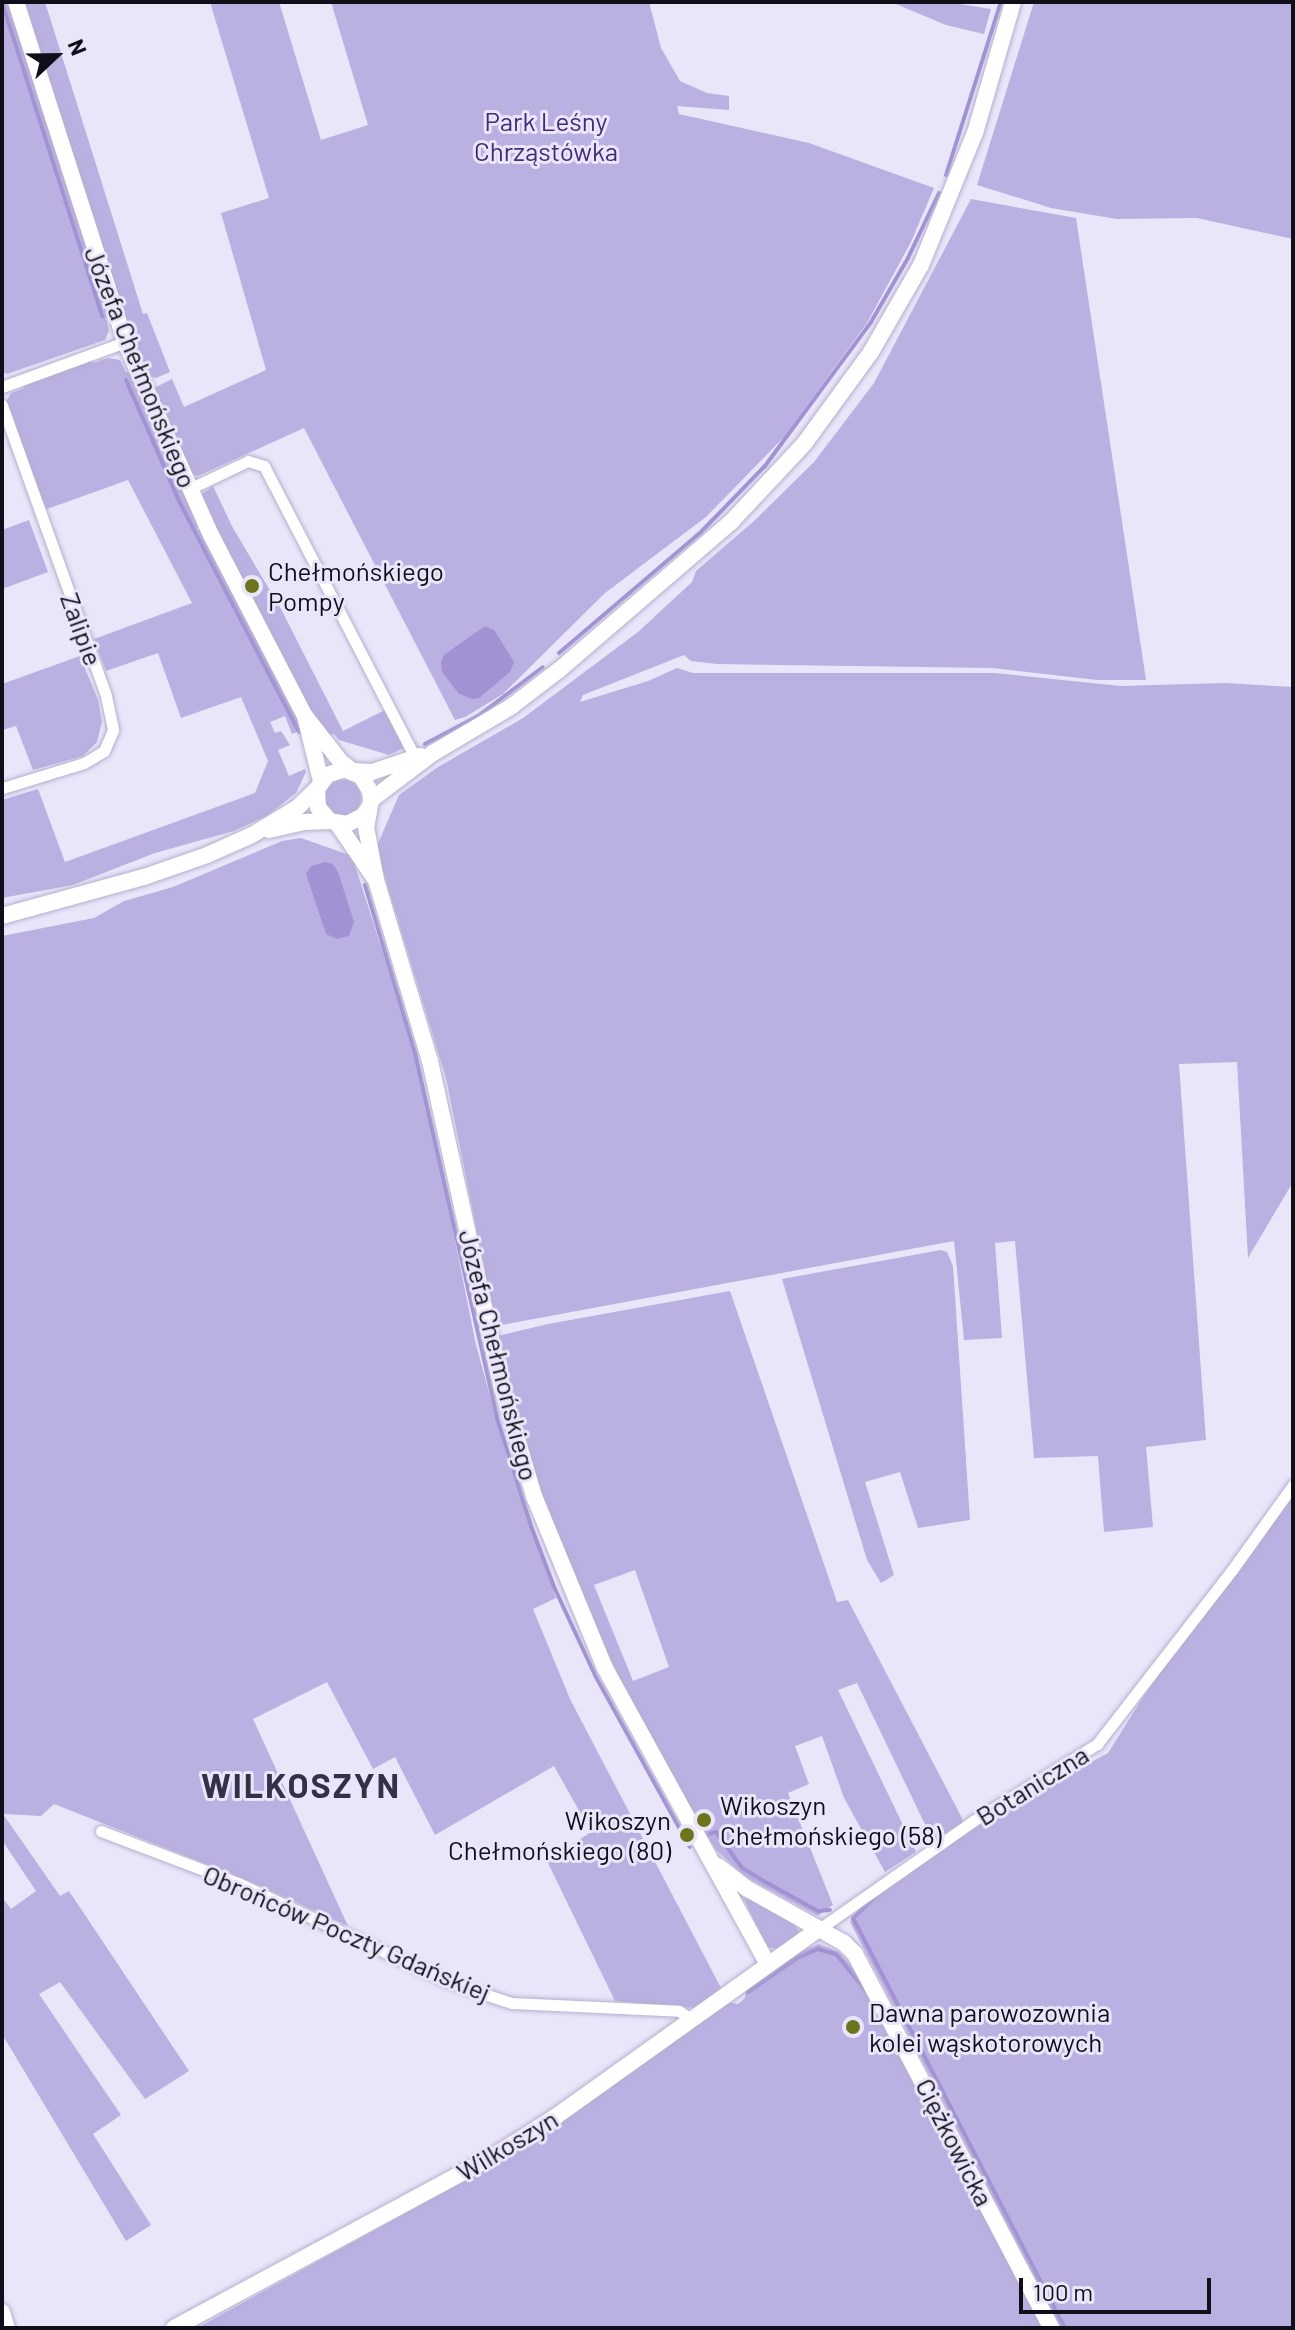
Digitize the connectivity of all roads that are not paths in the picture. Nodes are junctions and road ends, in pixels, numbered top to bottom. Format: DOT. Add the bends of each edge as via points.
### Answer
graph roads {
  1 [pos="16,2"];
  2 [pos="1013,2"];
  3 [pos="125,342"];
  4 [pos="2,387"];
  5 [pos="2,405"];
  6 [pos="189,489"];
  7 [pos="305,716"];
  8 [pos="433,753"];
  9 [pos="415,757"];
  10 [pos="353,771"];
  11 [pos="319,785"];
  12 [pos="2,788"];
  13 [pos="370,804"];
  14 [pos="333,822"];
  15 [pos="252,835"];
  16 [pos="376,880"];
  17 [pos="2,916"];
  18 [pos="1293,1485"];
  19 [pos="101,1831"];
  20 [pos="705,1849"];
  21 [pos="819,1929"];
  22 [pos="768,1964"];
  23 [pos="691,2019"];
  24 [pos="2,2312"];
  25 [pos="7,2328"];
  26 [pos="174,2328"];
  27 [pos="1051,2328"];
  1 -- 3 [label="street, Józefa Chełmońskiego"];
  2 -- 8 [label="street" via="975,133 944,216 904,296 832,407 772,480 681,568 512,706"];
  3 -- 4 [label="street"];
  3 -- 6 [label="street, Józefa Chełmońskiego"];
  5 -- 12 [label="street, Zalipie" via="106,696 113,730 104,751 84,763"];
  6 -- 7 [label="street, Józefa Chełmońskiego"];
  6 -- 9 [label="street" via="248,461 264,466"];
  7 -- 10 [label="street, Józefa Chełmońskiego"];
  7 -- 11 [label="street, Józefa Chełmońskiego"];
  8 -- 9 [label="street"];
  8 -- 13 [label="street"];
  9 -- 10 [label="street" via="372,772"];
  10 -- 11 [label="street" via="335,771"];
  10 -- 13 [label="street" via="367,783"];
  11 -- 14 [label="street" via="318,807"];
  11 -- 15 [label="street" via="297,808"];
  13 -- 14 [label="street" via="356,822"];
  13 -- 16 [label="street, Józefa Chełmońskiego" via="366,827"];
  14 -- 15 [label="street" via="303,822"];
  14 -- 16 [label="street, Józefa Chełmońskiego"];
  15 -- 17 [label="street" via="176,867"];
  16 -- 20 [label="street, Józefa Chełmońskiego" via="430,1061 499,1376 534,1496 605,1668"];
  18 -- 21 [label="street, Botaniczna" via="1097,1744 973,1821"];
  19 -- 23 [label="street, Obrońców Poczty Gdańskiej" via="238,1883 484,1994 528,2004 679,2011"];
  20 -- 21 [label="street, Józefa Chełmońskiego" via="730,1877"];
  20 -- 22 [label="street, Józefa Chełmońskiego"];
  21 -- 22 [label="street, Wilkoszyn"];
  21 -- 27 [label="street, Ciężkowicka" via="844,1943 869,1977"];
  22 -- 23 [label="street, Wilkoszyn"];
  23 -- 26 [label="street, Wilkoszyn" via="497,2154"];
  24 -- 25 [label="street"];
}
